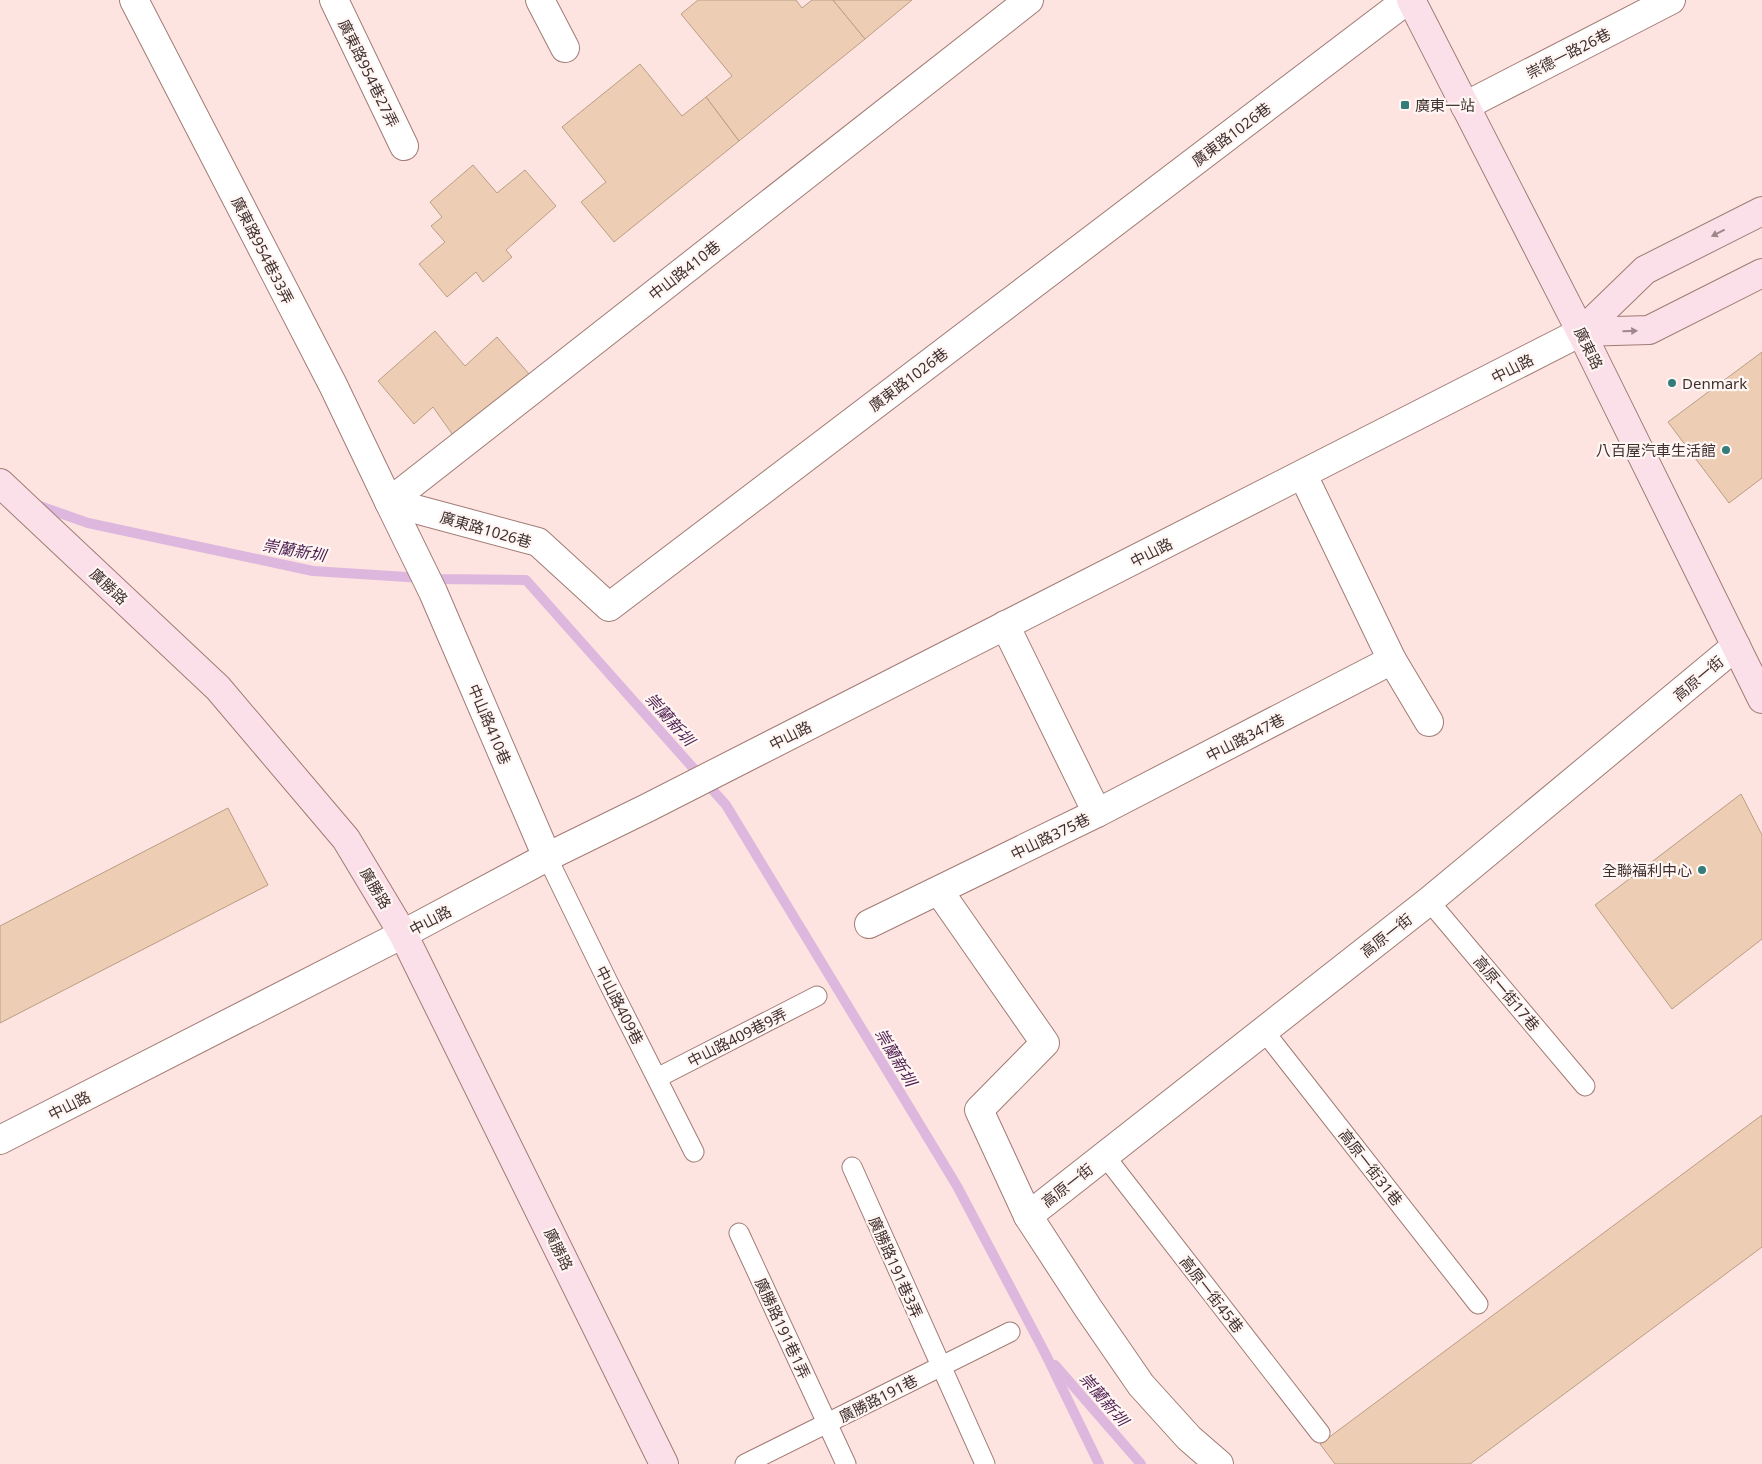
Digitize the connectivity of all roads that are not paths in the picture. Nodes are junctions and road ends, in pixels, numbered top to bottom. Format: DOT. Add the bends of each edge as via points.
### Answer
graph roads {
  1 [pos="134,0"];
  2 [pos="334,0"];
  3 [pos="540,0"];
  4 [pos="1030,0"];
  5 [pos="1409,0"];
  6 [pos="1671,0"];
  7 [pos="564,48"];
  8 [pos="1465,106"];
  9 [pos="404,146"];
  10 [pos="1762,210"];
  11 [pos="1762,273"];
  12 [pos="1582,332"];
  13 [pos="1302,475"];
  14 [pos="0,483"];
  15 [pos="388,502"];
  16 [pos="1005,626"];
  17 [pos="1736,646"];
  18 [pos="1392,660"];
  19 [pos="1762,699"];
  20 [pos="1429,722"];
  21 [pos="1097,813"];
  22 [pos="548,857"];
  23 [pos="939,891"];
  24 [pos="1429,901"];
  25 [pos="869,924"];
  26 [pos="404,934"];
  27 [pos="817,996"];
  28 [pos="1264,1031"];
  29 [pos="657,1078"];
  30 [pos="1585,1086"];
  31 [pos="0,1140"];
  32 [pos="694,1152"];
  33 [pos="1105,1156"];
  34 [pos="852,1167"];
  35 [pos="1028,1216"];
  36 [pos="739,1233"];
  37 [pos="1478,1304"];
  38 [pos="1010,1332"];
  39 [pos="940,1366"];
  40 [pos="827,1423"];
  41 [pos="1320,1433"];
  42 [pos="664,1464"];
  43 [pos="745,1464"];
  44 [pos="846,1464"];
  45 [pos="985,1464"];
  46 [pos="1219,1464"];
  1 -- 15 [label="street, 廣東路954巷33弄" via="333,385"];
  2 -- 9 [label="street, 廣東路954巷27弄"];
  3 -- 7 [label="street"];
  4 -- 15 [label="street, 中山路410巷"];
  5 -- 8 [label="street, 廣東路"];
  5 -- 15 [label="street, 廣東路1026巷" via="609,607 538,542"];
  6 -- 8 [label="street, 崇德一路26巷"];
  8 -- 12 [label="street, 廣東路"];
  10 -- 12 [label="street, 中山路, one-way" via="1645,270"];
  12 -- 11 [label="street, 中山路, one-way" via="1649,330"];
  12 -- 13 [label="street, 中山路"];
  12 -- 17 [label="street, 廣東路"];
  13 -- 16 [label="street, 中山路"];
  13 -- 18 [label="street"];
  14 -- 26 [label="street, 廣勝路" via="218,688 346,839"];
  15 -- 22 [label="street, 中山路410巷" via="433,592"];
  16 -- 21 [label="street, 中山路375巷"];
  16 -- 22 [label="street, 中山路"];
  17 -- 19 [label="street, 廣東路"];
  17 -- 24 [label="street, 高原一街"];
  18 -- 20 [label="street"];
  18 -- 21 [label="street, 中山路347巷"];
  21 -- 23 [label="street, 中山路375巷"];
  22 -- 26 [label="street, 中山路"];
  22 -- 29 [label="lane, 中山路409巷"];
  23 -- 25 [label="street, 中山路375巷"];
  23 -- 35 [label="street" via="1044,1043 979,1110"];
  24 -- 28 [label="street, 高原一街"];
  24 -- 30 [label="lane, 高原一街17巷"];
  26 -- 31 [label="street, 中山路"];
  26 -- 42 [label="street, 廣勝路"];
  27 -- 29 [label="lane, 中山路409巷9弄"];
  28 -- 33 [label="street, 高原一街"];
  28 -- 37 [label="lane, 高原一街31巷"];
  29 -- 32 [label="lane, 中山路409巷"];
  33 -- 35 [label="street, 高原一街"];
  33 -- 41 [label="lane, 高原一街45巷"];
  34 -- 39 [label="lane, 廣勝路191巷3弄"];
  35 -- 46 [label="street" via="1141,1385"];
  36 -- 40 [label="lane, 廣勝路191巷1弄"];
  38 -- 39 [label="lane, 廣勝路191巷"];
  39 -- 40 [label="lane, 廣勝路191巷"];
  39 -- 45 [label="lane, 廣勝路191巷3弄"];
  40 -- 43 [label="lane, 廣勝路191巷"];
  40 -- 44 [label="lane, 廣勝路191巷1弄"];
}
